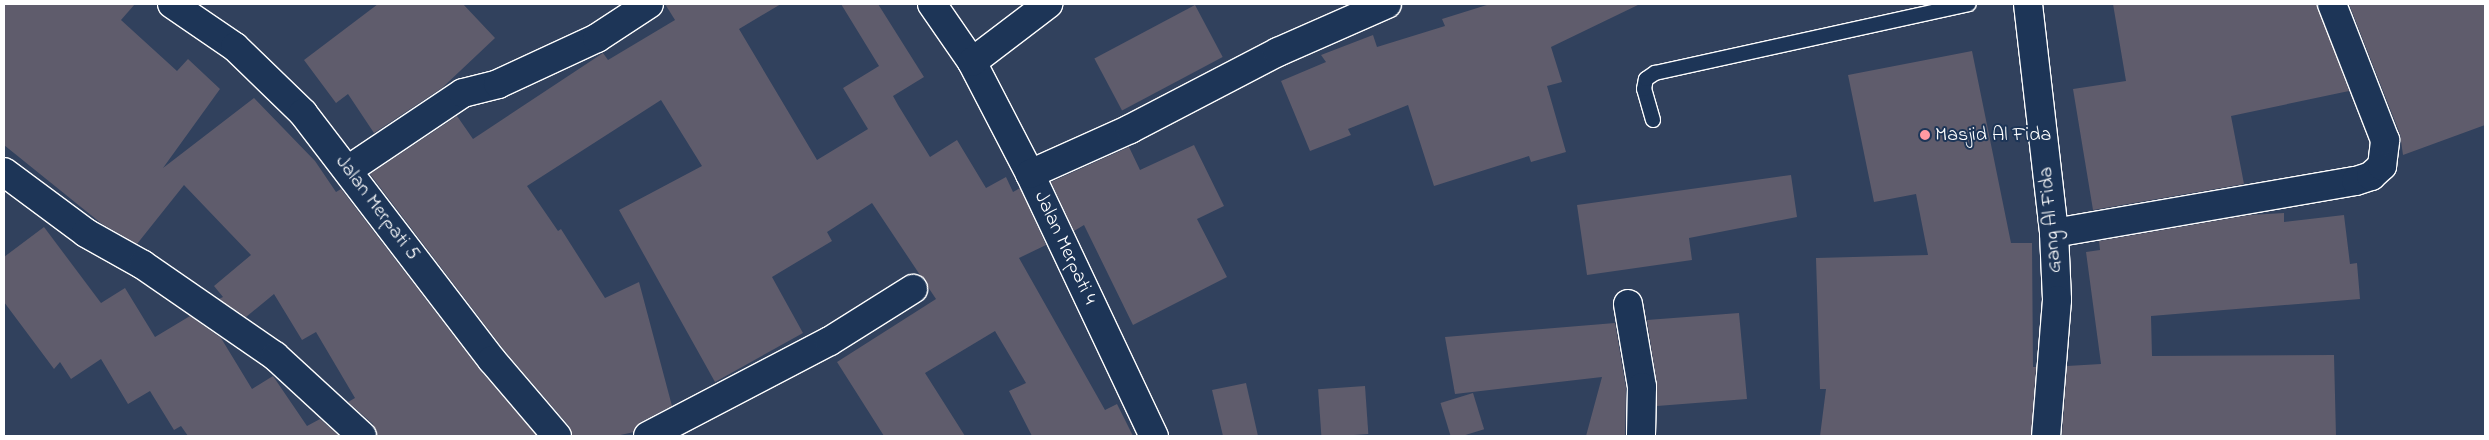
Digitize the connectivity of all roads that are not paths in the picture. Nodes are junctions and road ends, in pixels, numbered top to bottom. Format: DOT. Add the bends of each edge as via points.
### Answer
graph roads {
  1 [pos="172,4"];
  2 [pos="649,4"];
  3 [pos="932,4"];
  4 [pos="1048,4"];
  5 [pos="1387,4"];
  6 [pos="1968,4"];
  7 [pos="2028,4"];
  8 [pos="2332,4"];
  9 [pos="972,62"];
  10 [pos="1653,120"];
  11 [pos="348,170"];
  12 [pos="4,172"];
  13 [pos="1030,174"];
  14 [pos="2054,233"];
  15 [pos="914,289"];
  16 [pos="1628,304"];
  17 [pos="362,436"];
  18 [pos="557,436"];
  19 [pos="648,436"];
  20 [pos="1154,436"];
  21 [pos="1641,436"];
  22 [pos="2046,436"];
  1 -- 11 [label="street, Jalan Merpati 5" via="235,47 303,113"];
  2 -- 11 [label="street" via="597,38 498,84 464,92"];
  3 -- 9 [label="street, Jalan Merpati 4"];
  4 -- 9 [label="street"];
  5 -- 13 [label="street" via="1278,52 1130,129"];
  6 -- 10 [label="lane" via="1655,73 1646,79 1644,89"];
  7 -- 14 [label="street, Gang Al Fida"];
  8 -- 14 [label="street" via="2385,140 2382,166 2371,176"];
  9 -- 13 [label="street, Jalan Merpati 4"];
  11 -- 18 [label="street, Jalan Merpati 5" via="492,360"];
  12 -- 17 [label="street" via="86,233 144,265 275,356"];
  13 -- 20 [label="street, Jalan Merpati 4"];
  14 -- 22 [label="street, Gang Al Fida" via="2058,300"];
  15 -- 19 [label="street" via="830,341"];
  16 -- 21 [label="street" via="1642,386"];
}
